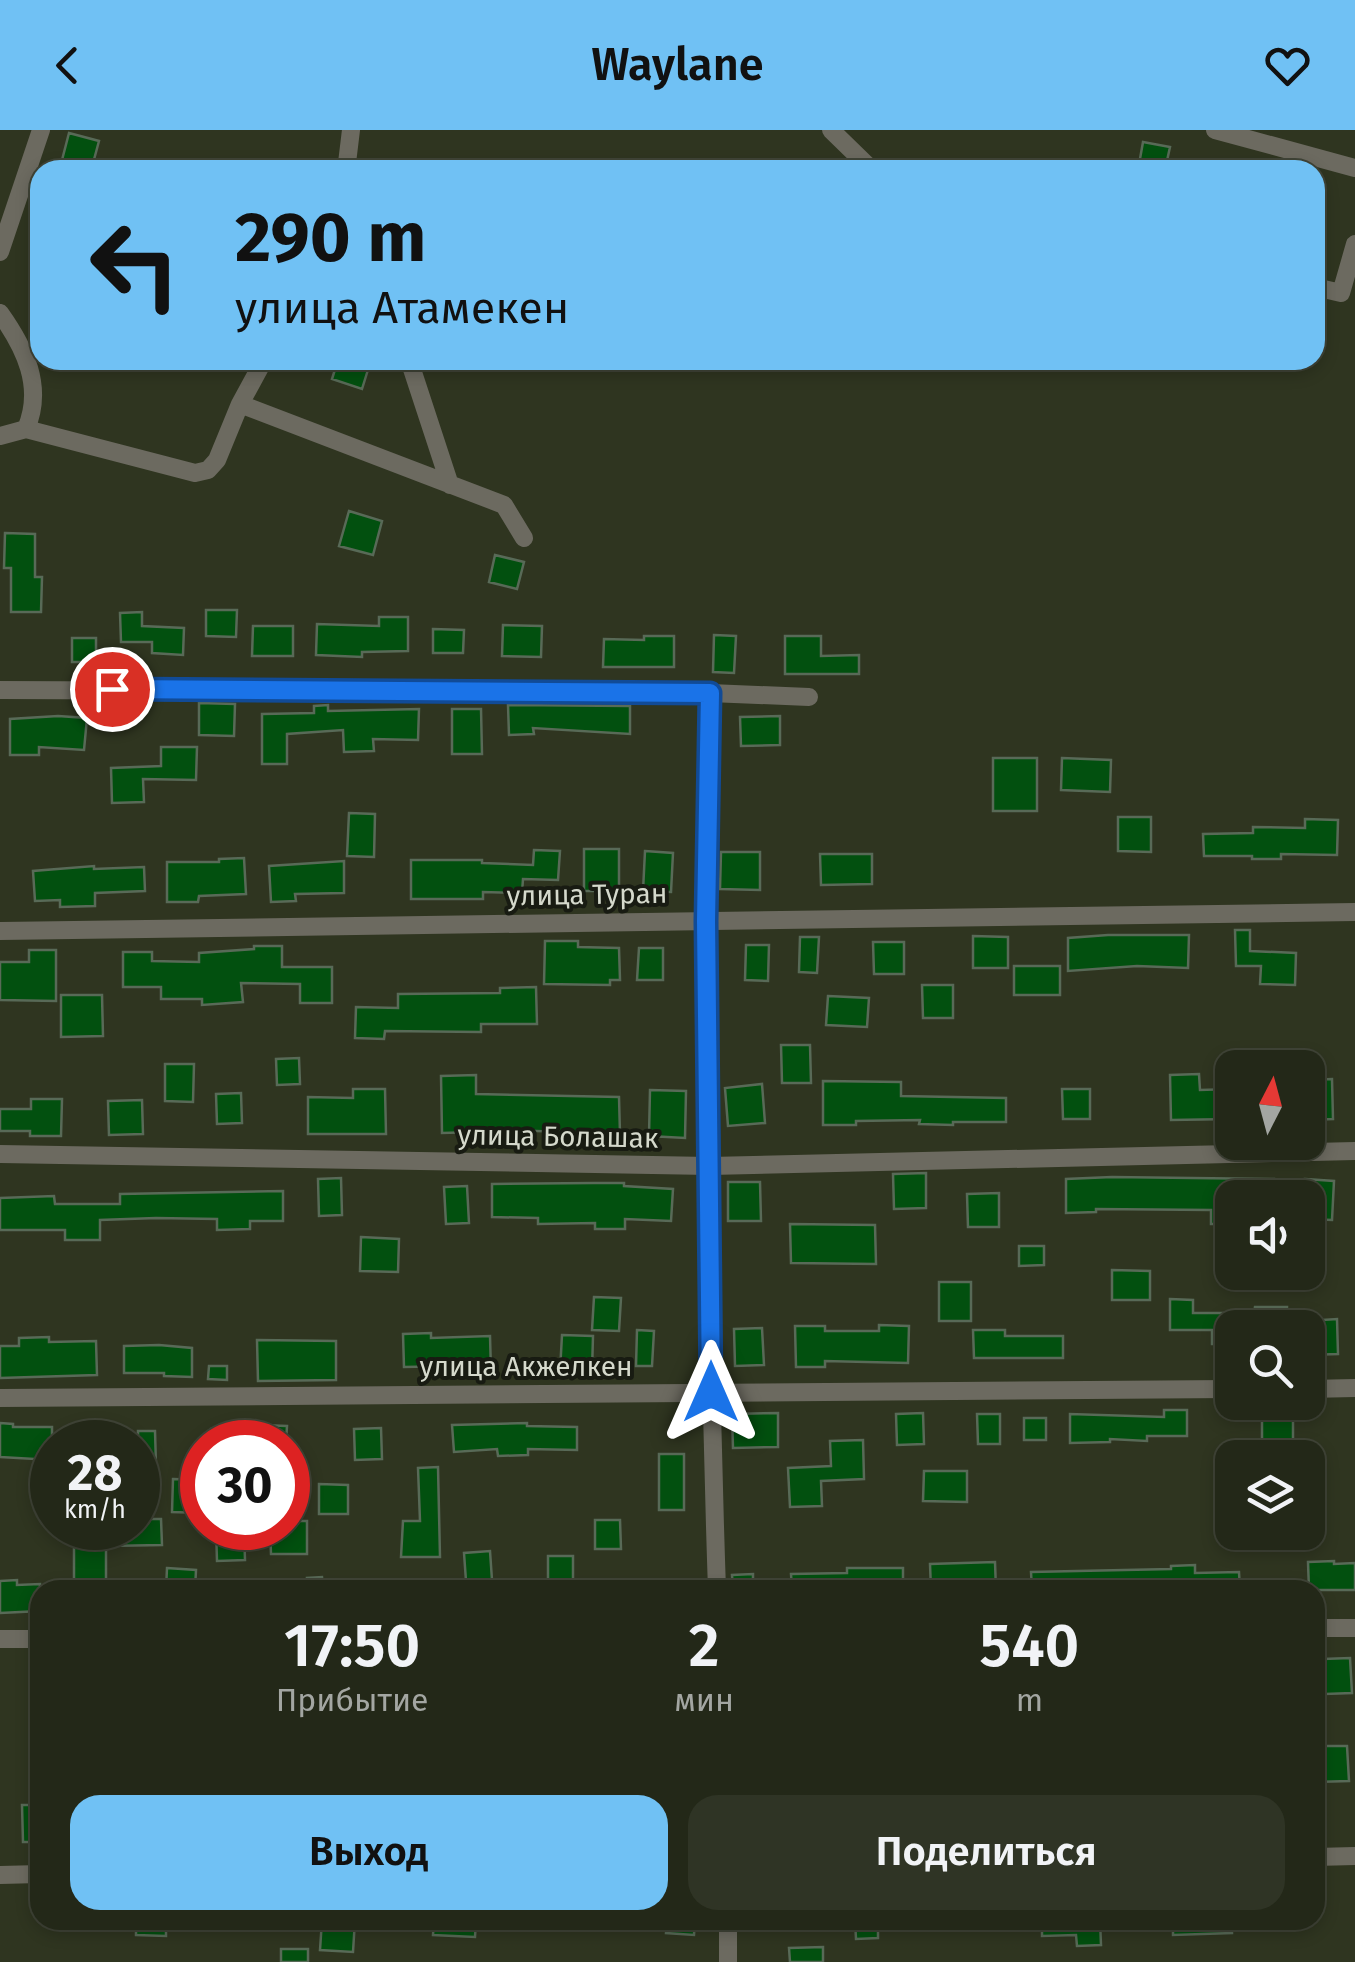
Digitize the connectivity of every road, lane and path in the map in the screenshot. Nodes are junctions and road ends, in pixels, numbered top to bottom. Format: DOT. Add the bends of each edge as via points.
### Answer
graph roads {
  1 [pos="41,130"];
  2 [pos="351,130"];
  3 [pos="830,130"];
  4 [pos="1216,130"];
  5 [pos="31,160"];
  6 [pos="347,160"];
  7 [pos="862,160"];
  8 [pos="30,163"];
  9 [pos="1355,168"];
  10 [pos="1355,244"];
  11 [pos="0,252"];
  12 [pos="1348,295"];
  13 [pos="0,312"];
  14 [pos="259,370"];
  15 [pos="412,370"];
  16 [pos="240,404"];
  17 [pos="26,430"];
  18 [pos="0,436"];
  19 [pos="450,485"];
  20 [pos="524,538"];
  21 [pos="0,690"];
  22 [pos="710,693"];
  23 [pos="809,697"];
  24 [pos="1355,912"];
  25 [pos="706,921"];
  26 [pos="0,931"];
  27 [pos="1355,1151"];
  28 [pos="0,1154"];
  29 [pos="710,1166"];
  30 [pos="1355,1388"];
  31 [pos="1215,1389"];
  32 [pos="1325,1389"];
  33 [pos="711,1392"];
  34 [pos="0,1398"];
  35 [pos="718,1580"];
  36 [pos="1325,1628"];
  37 [pos="1355,1628"];
  38 [pos="30,1638"];
  39 [pos="0,1639"];
  40 [pos="1355,1856"];
  41 [pos="1325,1857"];
  42 [pos="30,1874"];
  43 [pos="0,1875"];
  44 [pos="728,1930"];
  45 [pos="728,1962"];
  1 -- 5 [label="street"];
  2 -- 6 [label="street"];
  3 -- 7 [label="street"];
  4 -- 9 [label="street"];
  8 -- 11 [label="street"];
  10 -- 12 [label="street"];
  13 -- 17 [label="street" via="28,362 34,410"];
  14 -- 16 [label="street"];
  15 -- 19 [label="street"];
  16 -- 17 [label="street" via="216,460 194,473"];
  16 -- 19 [label="street"];
  17 -- 18 [label="street"];
  19 -- 20 [label="street" via="504,506"];
  21 -- 22 [label="street"];
  22 -- 23 [label="street"];
  22 -- 25 [label="street"];
  24 -- 25 [label="street, улица Туран"];
  25 -- 26 [label="street, улица Туран"];
  25 -- 29 [label="street"];
  27 -- 29 [label="street, улица Болашак"];
  28 -- 29 [label="street, улица Болашак"];
  29 -- 33 [label="street"];
  30 -- 32 [label="street"];
  31 -- 33 [label="street, улица Акжелкен"];
  33 -- 34 [label="street, улица Акжелкен"];
  33 -- 35 [label="street"];
  36 -- 37 [label="street"];
  38 -- 39 [label="street"];
  40 -- 41 [label="street"];
  42 -- 43 [label="street"];
  44 -- 45 [label="street"];
}
